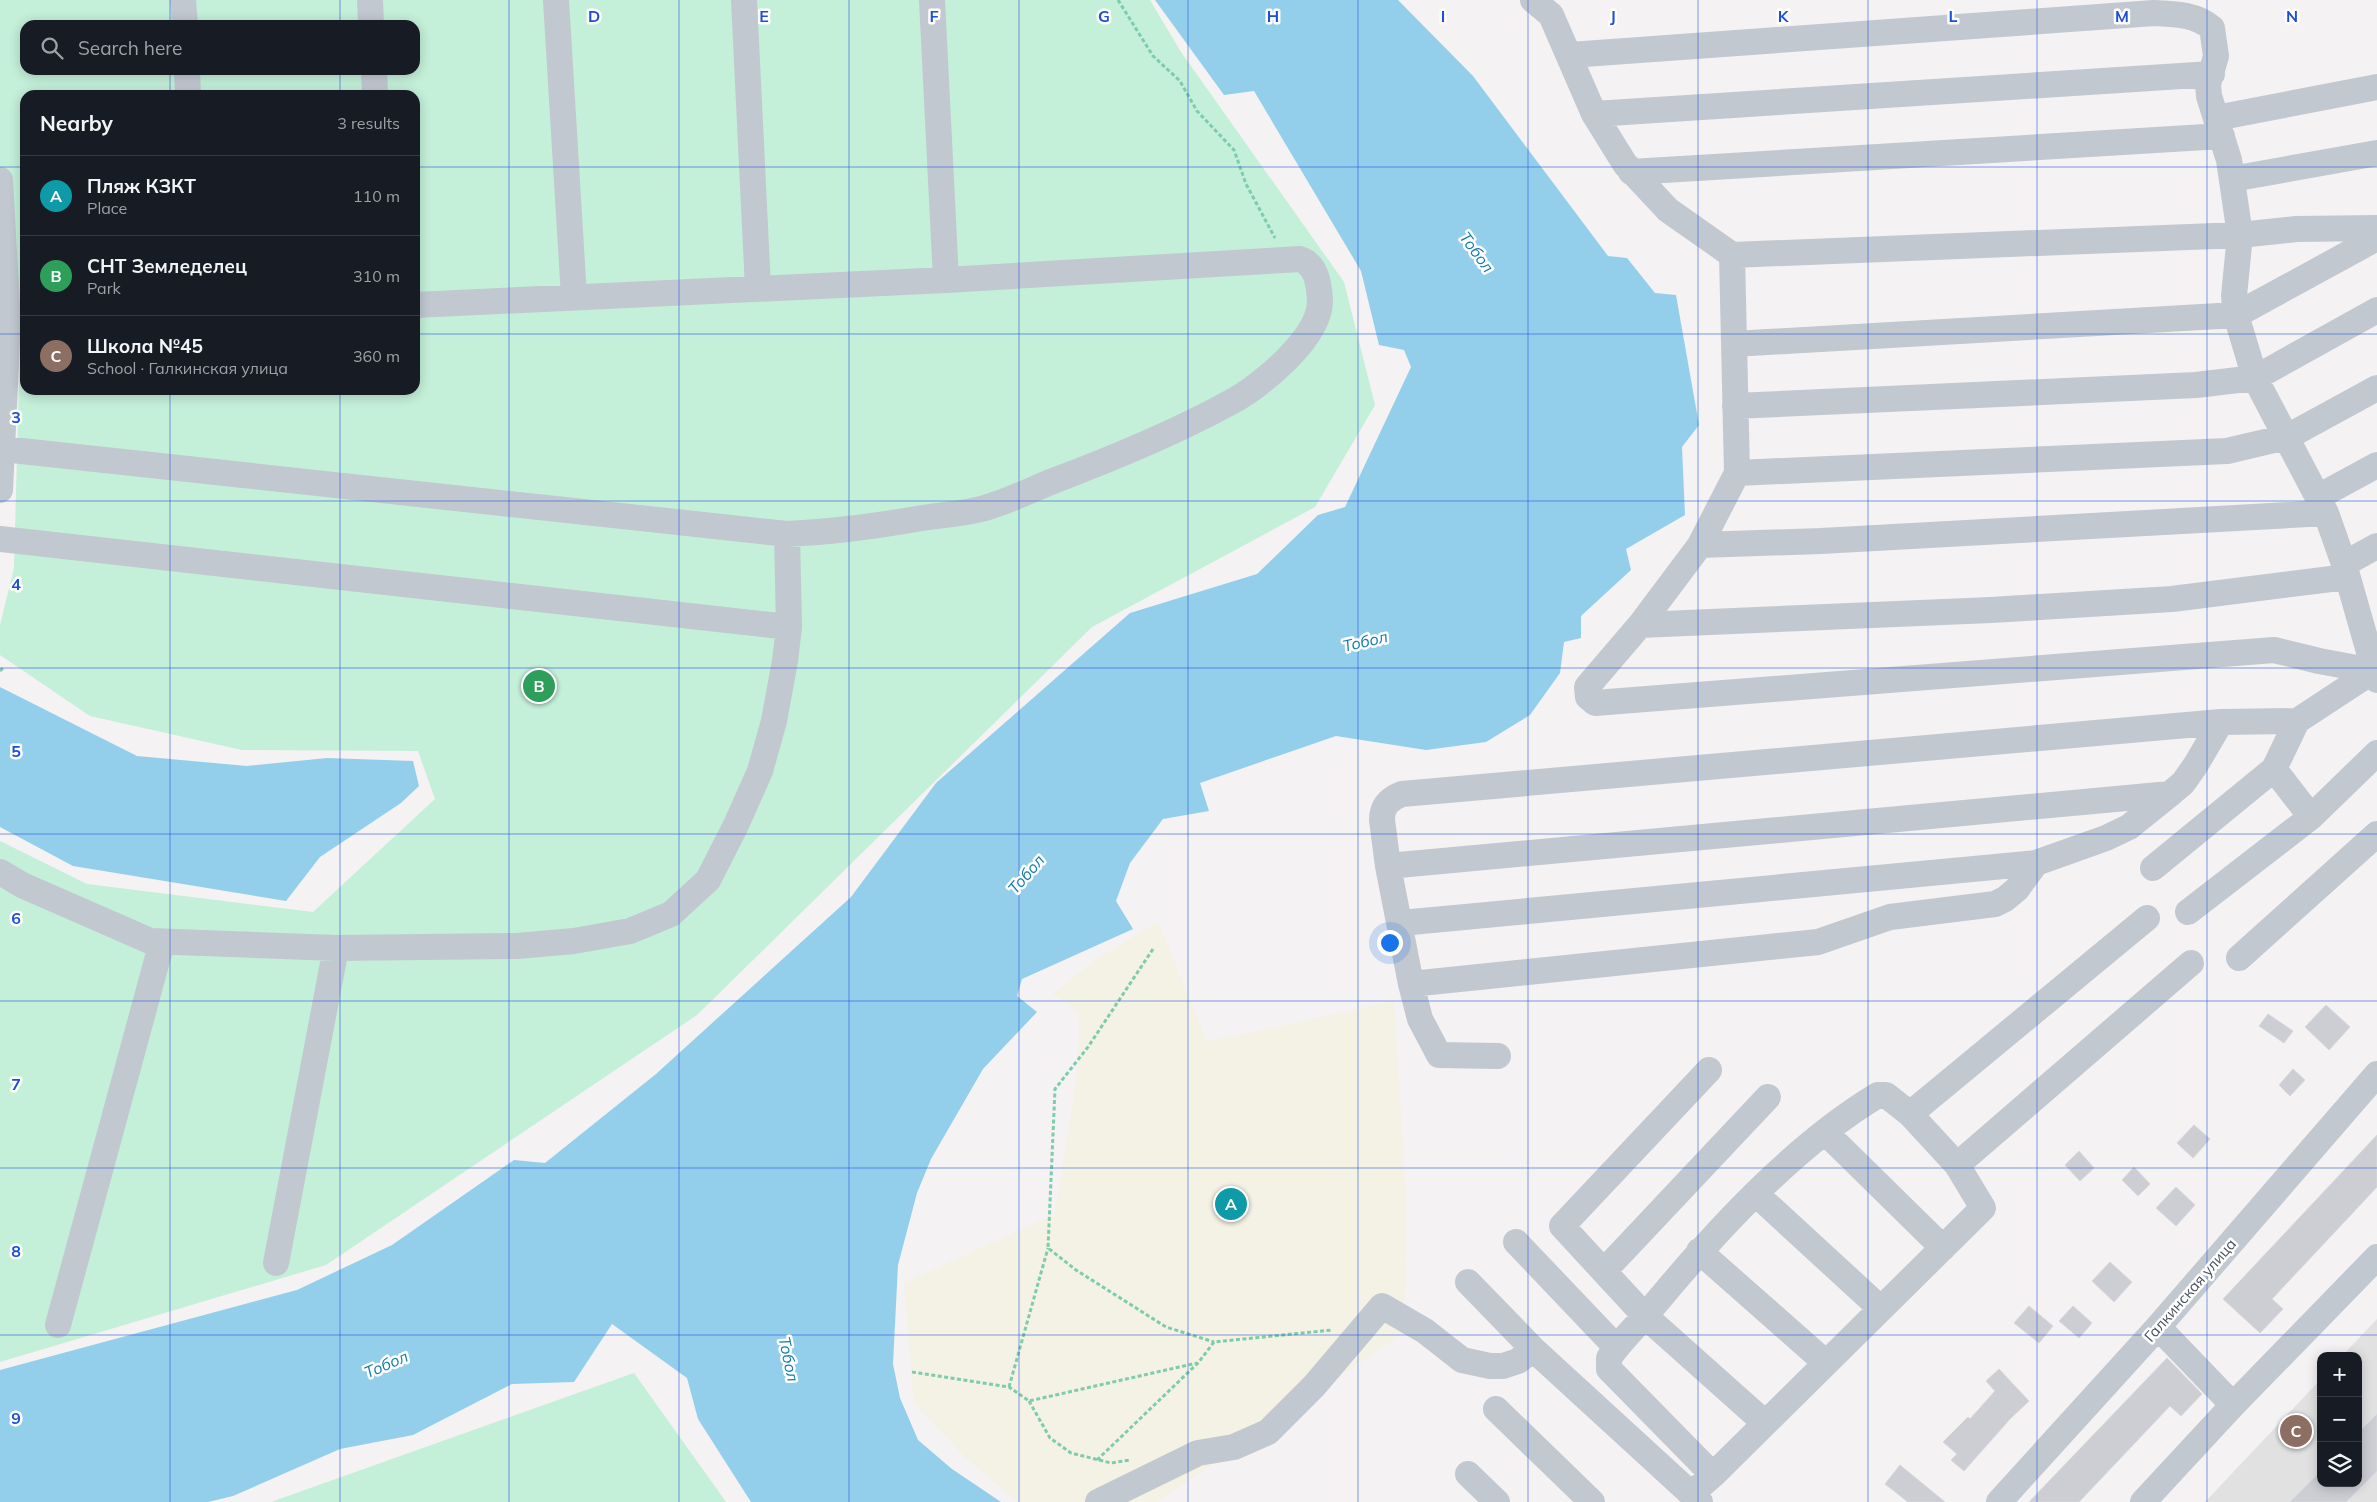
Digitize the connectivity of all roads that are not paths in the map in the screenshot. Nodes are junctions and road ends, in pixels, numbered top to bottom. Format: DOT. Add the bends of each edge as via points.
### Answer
graph roads {
  1 [pos="183,0"];
  2 [pos="370,0"];
  3 [pos="556,0"];
  4 [pos="744,0"];
  5 [pos="932,0"];
  6 [pos="1533,0"];
  7 [pos="184,20"];
  8 [pos="371,20"];
  9 [pos="1570,56"];
  10 [pos="2212,74"];
  11 [pos="186,75"];
  12 [pos="374,75"];
  13 [pos="2377,87"];
  14 [pos="188,90"];
  15 [pos="375,90"];
  16 [pos="1594,114"];
  17 [pos="2219,127"];
  18 [pos="2377,153"];
  19 [pos="1632,172"];
  20 [pos="2232,179"];
  21 [pos="0,180"];
  22 [pos="2377,228"];
  23 [pos="2240,235"];
  24 [pos="2377,238"];
  25 [pos="1732,255"];
  26 [pos="946,280"];
  27 [pos="758,288"];
  28 [pos="574,297"];
  29 [pos="420,305"];
  30 [pos="2377,310"];
  31 [pos="2236,314"];
  32 [pos="16,323"];
  33 [pos="1734,344"];
  34 [pos="2255,378"];
  35 [pos="2377,388"];
  36 [pos="1735,406"];
  37 [pos="2287,437"];
  38 [pos="3,449"];
  39 [pos="2377,465"];
  40 [pos="1737,473"];
  41 [pos="0,490"];
  42 [pos="2322,505"];
  43 [pos="787,534"];
  44 [pos="0,539"];
  45 [pos="1700,545"];
  46 [pos="2377,546"];
  47 [pos="2346,571"];
  48 [pos="1640,625"];
  49 [pos="789,627"];
  50 [pos="2374,663"];
  51 [pos="2297,721"];
  52 [pos="2220,722"];
  53 [pos="2377,753"];
  54 [pos="2274,769"];
  55 [pos="2170,794"];
  56 [pos="2311,817"];
  57 [pos="2377,834"];
  58 [pos="2036,862"];
  59 [pos="1388,866"];
  60 [pos="2153,868"];
  61 [pos="0,872"];
  62 [pos="2188,912"];
  63 [pos="2147,918"];
  64 [pos="1401,924"];
  65 [pos="162,942"];
  66 [pos="336,948"];
  67 [pos="2239,958"];
  68 [pos="2191,963"];
  69 [pos="1411,984"];
  70 [pos="1498,1056"];
  71 [pos="1709,1070"];
  72 [pos="2377,1074"];
  73 [pos="1768,1097"];
  74 [pos="1910,1114"];
  75 [pos="1825,1132"];
  76 [pos="1957,1165"];
  77 [pos="1756,1194"];
  78 [pos="1516,1242"];
  79 [pos="1943,1248"];
  80 [pos="1699,1250"];
  81 [pos="2377,1257"];
  82 [pos="276,1263"];
  83 [pos="1605,1270"];
  84 [pos="1468,1282"];
  85 [pos="1880,1308"];
  86 [pos="1646,1316"];
  87 [pos="58,1325"];
  88 [pos="2158,1327"];
  89 [pos="1616,1347"];
  90 [pos="1533,1349"];
  91 [pos="1826,1363"];
  92 [pos="2233,1404"];
  93 [pos="1496,1409"];
  94 [pos="1765,1424"];
  95 [pos="1468,1474"];
  96 [pos="1713,1475"];
  97 [pos="1696,1498"];
  98 [pos="1098,1502"];
  99 [pos="1497,1502"];
  100 [pos="1592,1502"];
  101 [pos="1999,1502"];
  102 [pos="2143,1502"];
  1 -- 7 [label="street"];
  2 -- 8 [label="street"];
  3 -- 28 [label="street"];
  4 -- 27 [label="street"];
  5 -- 26 [label="street"];
  6 -- 9 [label="street" via="1551,15"];
  9 -- 10 [label="street" via="2154,12 2202,20 2212,28 2216,56"];
  9 -- 16 [label="street"];
  10 -- 16 [label="street"];
  10 -- 17 [label="street" via="2208,84 2209,96"];
  11 -- 14 [label="street"];
  12 -- 15 [label="street"];
  13 -- 17 [label="street"];
  16 -- 19 [label="street"];
  17 -- 19 [label="street"];
  17 -- 20 [label="street"];
  18 -- 20 [label="street"];
  19 -- 25 [label="street" via="1668,210"];
  20 -- 23 [label="street"];
  21 -- 32 [label="street"];
  22 -- 23 [label="street" via="2296,229"];
  23 -- 25 [label="street"];
  23 -- 31 [label="street" via="2234,296"];
  24 -- 31 [label="street"];
  25 -- 33 [label="street"];
  26 -- 27 [label="street"];
  26 -- 43 [label="street" via="1300,259 1312,266 1320,302 1318,318 1296,349 1264,379 1232,402 1106,461 982,509 835,532"];
  27 -- 28 [label="street"];
  28 -- 29 [label="street"];
  30 -- 34 [label="street"];
  31 -- 33 [label="street"];
  31 -- 34 [label="street"];
  32 -- 38 [label="street"];
  33 -- 36 [label="street"];
  34 -- 36 [label="street" via="2186,386"];
  34 -- 37 [label="street"];
  35 -- 37 [label="street"];
  36 -- 40 [label="street"];
  37 -- 40 [label="street" via="2227,451"];
  37 -- 42 [label="street"];
  38 -- 41 [label="street"];
  38 -- 43 [label="street"];
  39 -- 42 [label="street"];
  40 -- 45 [label="street"];
  42 -- 45 [label="street" via="1822,541"];
  42 -- 47 [label="street"];
  43 -- 49 [label="street"];
  44 -- 49 [label="street"];
  45 -- 48 [label="street"];
  46 -- 47 [label="street"];
  47 -- 48 [label="street" via="2172,599"];
  47 -- 50 [label="street"];
  48 -- 50 [label="street" via="1587,687 1588,697 1594,703 2274,650 2318,661"];
  49 -- 66 [label="street" via="774,721 760,771 708,880 671,914 630,932 574,941 517,946"];
  50 -- 51 [label="street"];
  51 -- 52 [label="street"];
  51 -- 54 [label="street"];
  52 -- 55 [label="street" via="2195,766"];
  52 -- 59 [label="street" via="1402,794 1392,798 1382,812"];
  53 -- 56 [label="street"];
  54 -- 56 [label="street"];
  54 -- 60 [label="street"];
  55 -- 58 [label="street" via="2129,827"];
  55 -- 59 [label="street"];
  56 -- 62 [label="street"];
  57 -- 67 [label="street"];
  58 -- 64 [label="street"];
  58 -- 69 [label="street" via="2017,889 1995,904 1890,917 1818,942"];
  59 -- 64 [label="street"];
  61 -- 65 [label="street" via="150,942"];
  63 -- 74 [label="street"];
  64 -- 69 [label="street"];
  65 -- 66 [label="street"];
  65 -- 87 [label="street"];
  66 -- 82 [label="street"];
  68 -- 76 [label="street"];
  69 -- 70 [label="street" via="1420,1020 1439,1056"];
  71 -- 83 [label="street" via="1562,1226"];
  72 -- 88 [label="street, Галкинская улица"];
  73 -- 83 [label="street"];
  74 -- 75 [label="street" via="1886,1095 1878,1095"];
  74 -- 76 [label="street"];
  75 -- 77 [label="street"];
  75 -- 79 [label="street"];
  76 -- 79 [label="street" via="1983,1208"];
  77 -- 80 [label="street"];
  77 -- 85 [label="street"];
  78 -- 89 [label="street"];
  79 -- 85 [label="street"];
  80 -- 86 [label="street"];
  80 -- 91 [label="street"];
  81 -- 92 [label="street"];
  83 -- 86 [label="street"];
  84 -- 90 [label="street"];
  85 -- 91 [label="street"];
  86 -- 89 [label="street"];
  86 -- 94 [label="street"];
  88 -- 92 [label="street"];
  88 -- 101 [label="street, Галкинская улица"];
  89 -- 96 [label="street" via="1609,1358 1609,1369"];
  90 -- 97 [label="street"];
  90 -- 98 [label="street" via="1518,1362 1503,1366 1462,1360 1424,1331 1382,1306 1314,1386 1268,1432 1234,1447 1198,1453"];
  91 -- 94 [label="street"];
  92 -- 102 [label="street"];
  93 -- 100 [label="street"];
  94 -- 96 [label="street"];
  95 -- 99 [label="street"];
  96 -- 97 [label="street"];
}
